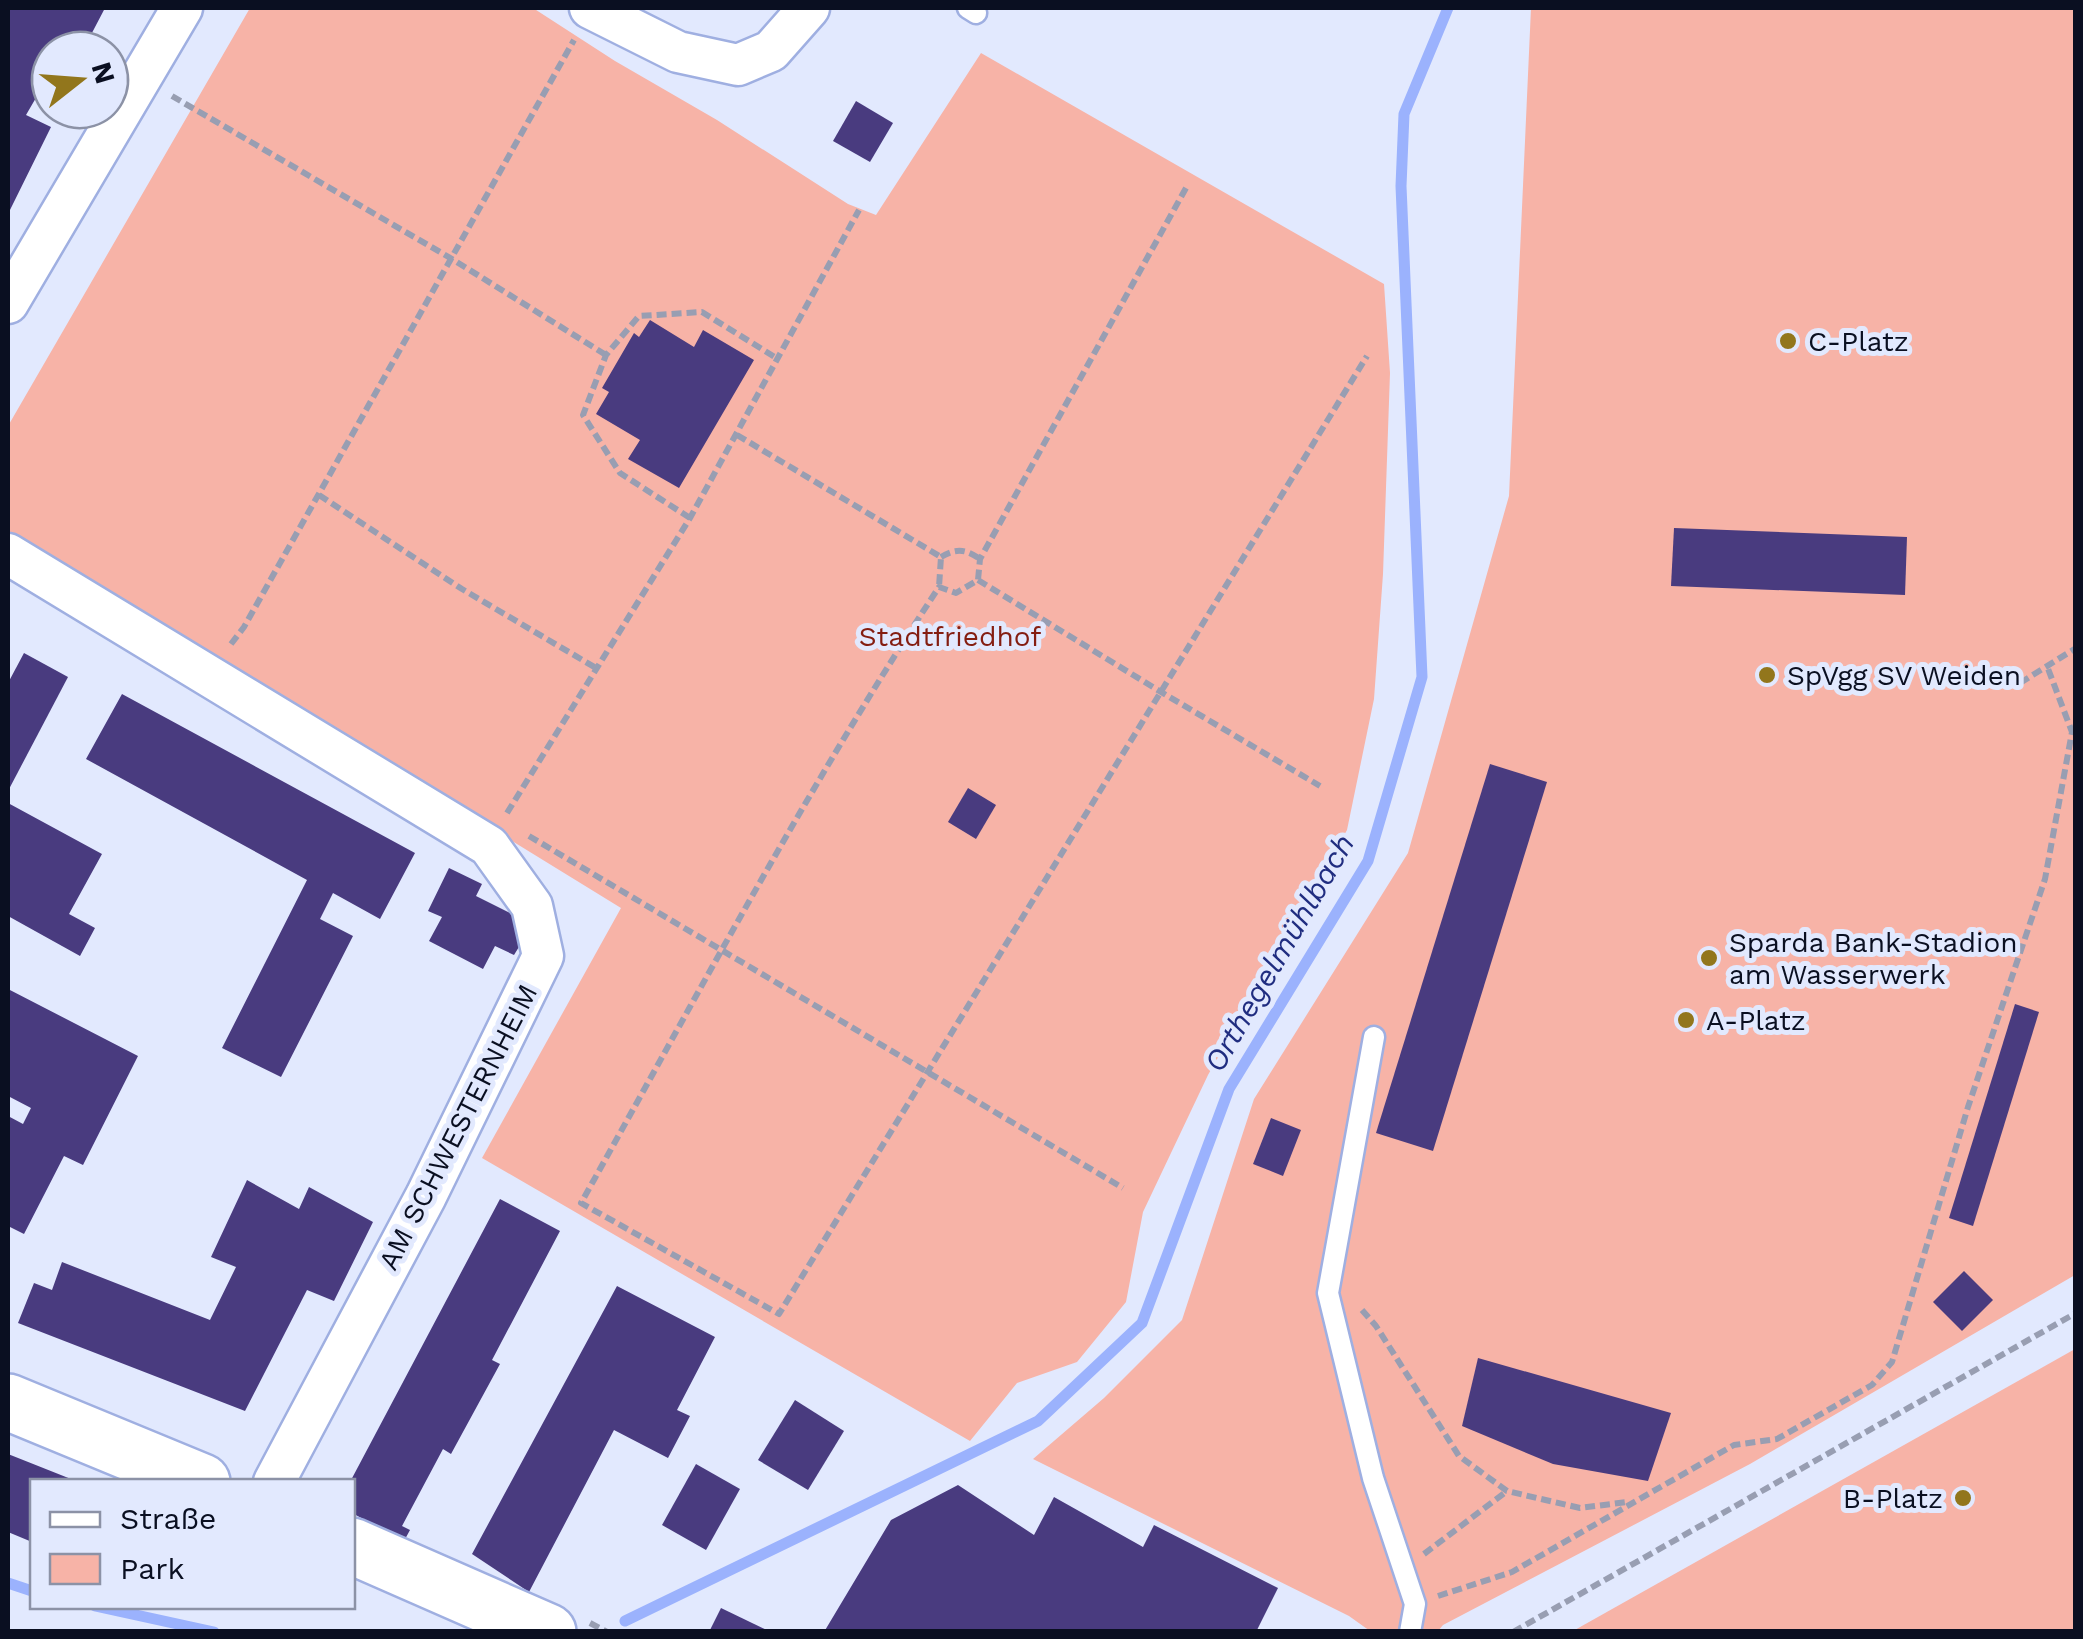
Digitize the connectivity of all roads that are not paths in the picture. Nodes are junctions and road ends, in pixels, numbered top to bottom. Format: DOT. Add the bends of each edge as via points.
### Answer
graph roads {
  1 [pos="182,8"];
  2 [pos="809,8"];
  3 [pos="592,9"];
  4 [pos="8,302"];
  5 [pos="8,554"];
  6 [pos="1374,1036"];
  7 [pos="8,1402"];
  8 [pos="195,1479"];
  9 [pos="276,1479"];
  10 [pos="355,1547"];
  11 [pos="548,1632"];
  12 [pos="1410,1632"];
  1 -- 4 [label="street"];
  2 -- 3 [label="street" via="772,50 738,65 678,52"];
  5 -- 9 [label="street, AM SCHWESTERNHEIM" via="488,846 532,906 543,956 426,1196"];
  6 -- 12 [label="lane" via="1328,1293 1373,1478 1415,1604"];
  7 -- 8 [label="street"];
  10 -- 11 [label="street"];
}
